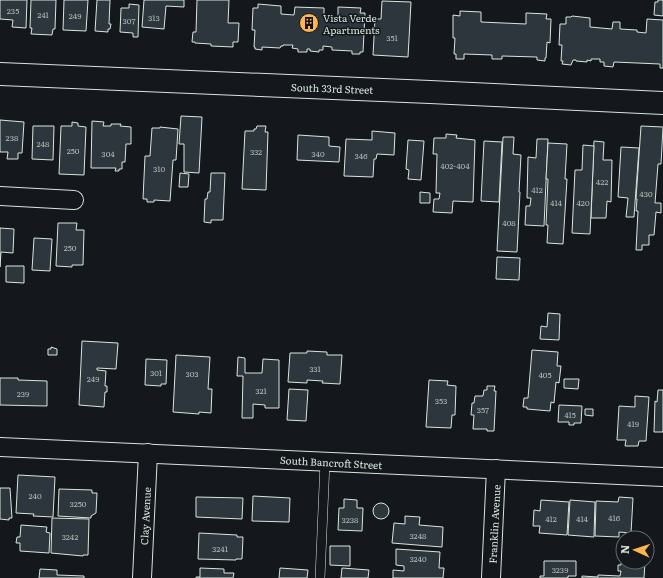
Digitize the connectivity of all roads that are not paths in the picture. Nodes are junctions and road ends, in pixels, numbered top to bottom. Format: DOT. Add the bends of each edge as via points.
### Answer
graph roads {
  1 [pos="0,74"];
  2 [pos="663,103"];
  3 [pos="0,196"];
  4 [pos="74,200"];
  5 [pos="0,447"];
  6 [pos="148,454"];
  7 [pos="325,462"];
  8 [pos="496,470"];
  9 [pos="663,477"];
  10 [pos="142,578"];
  11 [pos="320,578"];
  12 [pos="491,578"];
  1 -- 2 [label="street, South 33rd Street"];
  3 -- 4 [label="street"];
  5 -- 6 [label="street, South Bancroft Street"];
  6 -- 7 [label="street, South Bancroft Street"];
  6 -- 10 [label="street, Clay Avenue"];
  7 -- 8 [label="street, South Bancroft Street"];
  7 -- 11 [label="lane"];
  8 -- 9 [label="street, South Bancroft Street"];
  8 -- 12 [label="street, Franklin Avenue"];
}
